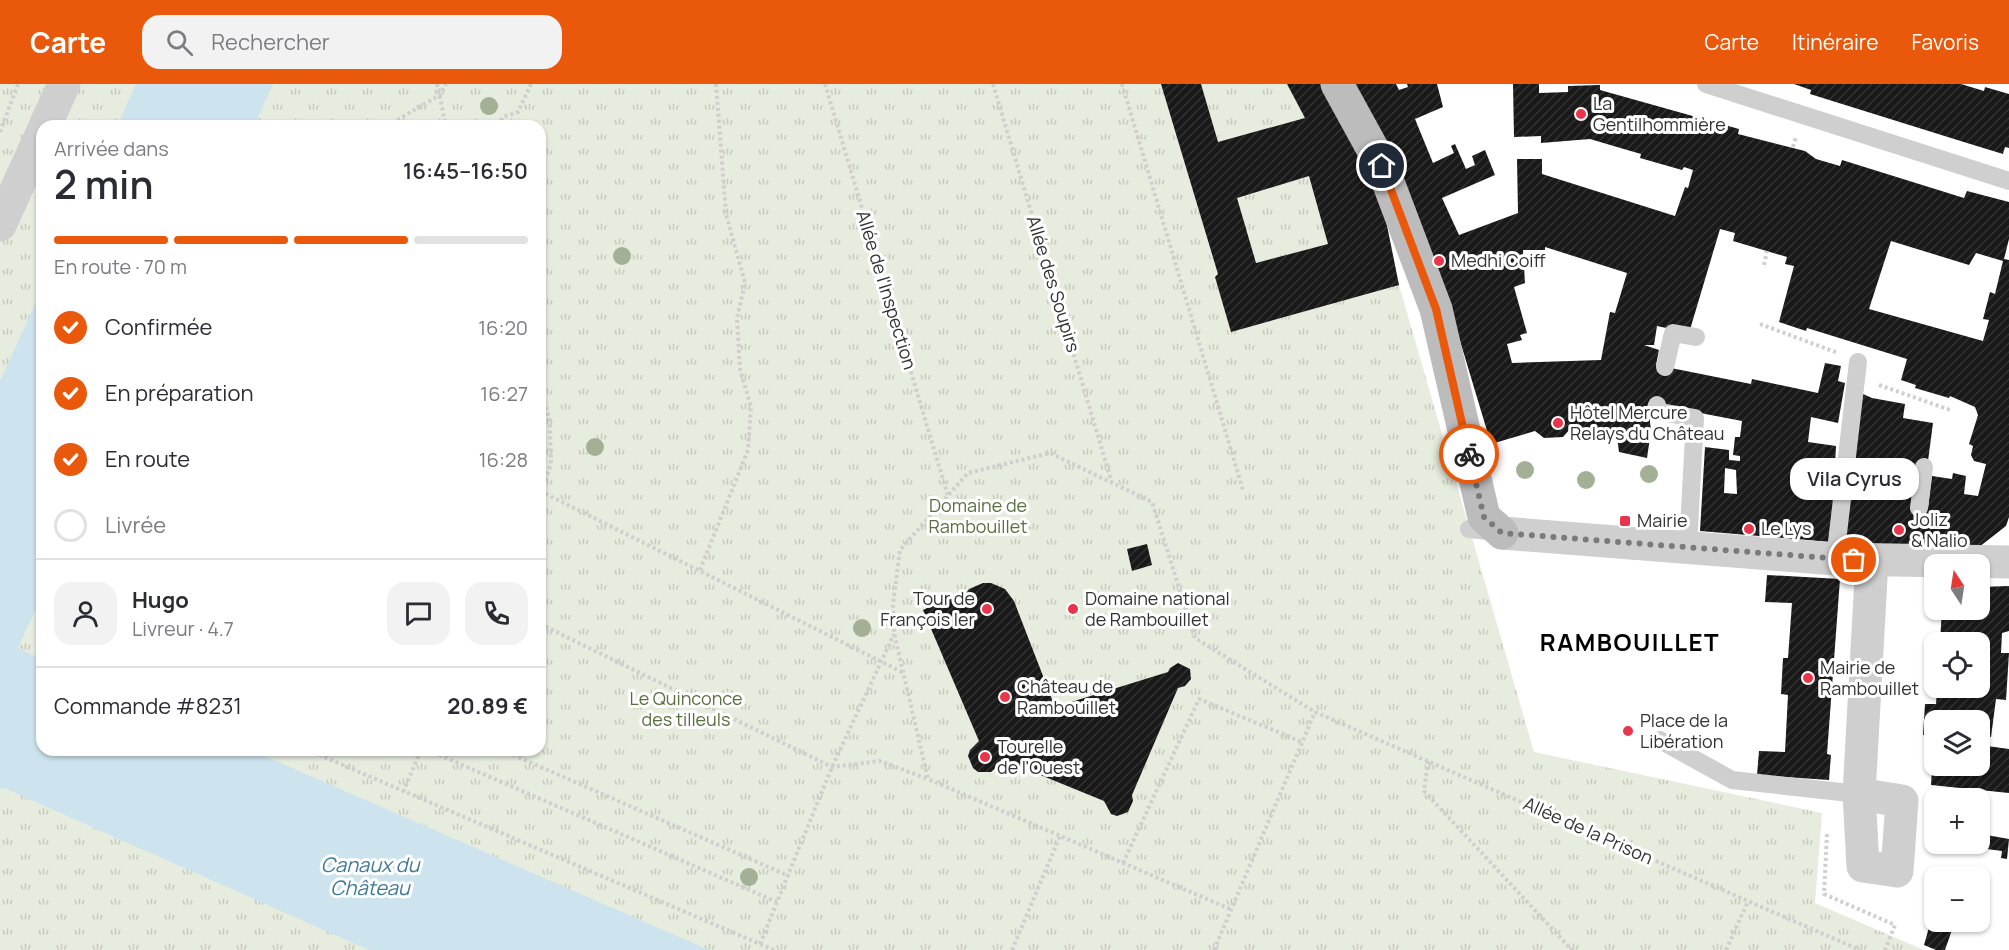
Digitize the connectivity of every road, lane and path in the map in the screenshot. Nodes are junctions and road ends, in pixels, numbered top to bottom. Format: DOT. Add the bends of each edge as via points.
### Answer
graph roads {
  1 [pos="18,84"];
  2 [pos="64,84"];
  3 [pos="437,84"];
  4 [pos="446,84"];
  5 [pos="531,84"];
  6 [pos="716,84"];
  7 [pos="825,84"];
  8 [pos="993,84"];
  9 [pos="1122,84"];
  10 [pos="1337,84"];
  11 [pos="1706,84"];
  12 [pos="440,95"];
  13 [pos="48,120"];
  14 [pos="397,120"];
  15 [pos="445,120"];
  16 [pos="501,120"];
  17 [pos="0,132"];
  18 [pos="36,146"];
  19 [pos="2009,180"];
  20 [pos="0,225"];
  21 [pos="1767,251"];
  22 [pos="1764,265"];
  23 [pos="1760,324"];
  24 [pos="1696,337"];
  25 [pos="1835,352"];
  26 [pos="1858,362"];
  27 [pos="1665,367"];
  28 [pos="1869,382"];
  29 [pos="1657,405"];
  30 [pos="546,410"];
  31 [pos="1950,410"];
  32 [pos="1924,467"];
  33 [pos="546,477"];
  34 [pos="1113,483"];
  35 [pos="1243,489"];
  36 [pos="546,494"];
  37 [pos="948,496"];
  38 [pos="1919,508"];
  39 [pos="1469,529"];
  40 [pos="1502,533"];
  41 [pos="1688,547"];
  42 [pos="1835,559"];
  43 [pos="1872,560"];
  44 [pos="2009,562"];
  45 [pos="700,570"];
  46 [pos="546,627"];
  47 [pos="894,633"];
  48 [pos="881,662"];
  49 [pos="905,673"];
  50 [pos="1315,712"];
  51 [pos="1660,740"];
  52 [pos="1302,742"];
  53 [pos="322,756"];
  54 [pos="418,756"];
  55 [pos="442,756"];
  56 [pos="516,756"];
  57 [pos="1428,761"];
  58 [pos="832,767"];
  59 [pos="928,779"];
  60 [pos="403,792"];
  61 [pos="1859,794"];
  62 [pos="1060,836"];
  63 [pos="1123,863"];
  64 [pos="789,876"];
  65 [pos="1748,901"];
  66 [pos="777,902"];
  67 [pos="1230,909"];
  68 [pos="760,944"];
  69 [pos="774,950"];
  70 [pos="1012,950"];
  71 [pos="1214,950"];
  72 [pos="1572,950"];
  73 [pos="1726,950"];
  74 [pos="1860,950"];
  1 -- 17 [label="path"];
  2 -- 13 [label="street"];
  3 -- 12 [label="path"];
  4 -- 12 [label="path"];
  5 -- 16 [label="path" via="518,112"];
  6 -- 45 [label="path" via="726,214 745,283 737,318 740,369 751,407 748,450"];
  7 -- 37 [label="path, Allée de l'Inspection"];
  8 -- 34 [label="path, Allée des Soupirs"];
  9 -- 35 [label="path"];
  10 -- 40 [label="street" via="1382,166 1436,309 1484,517"];
  11 -- 19 [label="lane"];
  12 -- 14 [label="path"];
  12 -- 15 [label="path"];
  18 -- 20 [label="street"];
  21 -- 22 [label="path"];
  23 -- 25 [label="path"];
  24 -- 27 [label="lane" via="1673,333"];
  26 -- 42 [label="lane"];
  28 -- 31 [label="path"];
  29 -- 41 [label="lane" via="1656,411 1695,418"];
  30 -- 33 [label="path" via="551,465"];
  32 -- 38 [label="lane"];
  34 -- 37 [label="path, Allée de la Prison" via="1050,453 968,473"];
  34 -- 50 [label="path, Allée de la Prison" via="1152,502 1195,638"];
  36 -- 45 [label="path"];
  37 -- 47 [label="path, Allée de la Prison" via="900,550 893,604"];
  39 -- 40 [label="lane"];
  40 -- 41 [label="street"];
  41 -- 42 [label="street"];
  42 -- 43 [label="street"];
  43 -- 44 [label="street" via="1914,553"];
  43 -- 61 [label="street"];
  45 -- 48 [label="path"];
  46 -- 58 [label="path"];
  47 -- 48 [label="path"];
  47 -- 49 [label="path"];
  48 -- 49 [label="path"];
  48 -- 58 [label="path"];
  49 -- 59 [label="path"];
  50 -- 52 [label="path"];
  50 -- 57 [label="path, Allée de la Prison"];
  51 -- 61 [label="lane" via="1732,780"];
  52 -- 63 [label="path" via="1199,699"];
  52 -- 67 [label="path"];
  53 -- 60 [label="path"];
  54 -- 60 [label="path"];
  55 -- 66 [label="path"];
  56 -- 64 [label="path"];
  57 -- 65 [label="path, Allée de la Prison"];
  57 -- 72 [label="path" via="1424,791"];
  58 -- 59 [label="path" via="880,761"];
  58 -- 64 [label="path"];
  59 -- 62 [label="path"];
  60 -- 68 [label="path"];
  62 -- 63 [label="path"];
  62 -- 70 [label="path"];
  63 -- 67 [label="path"];
  64 -- 66 [label="path"];
  65 -- 73 [label="path"];
  65 -- 74 [label="path, Allée de la Prison"];
  66 -- 68 [label="path"];
  67 -- 71 [label="path"];
  68 -- 69 [label="path"];
}
